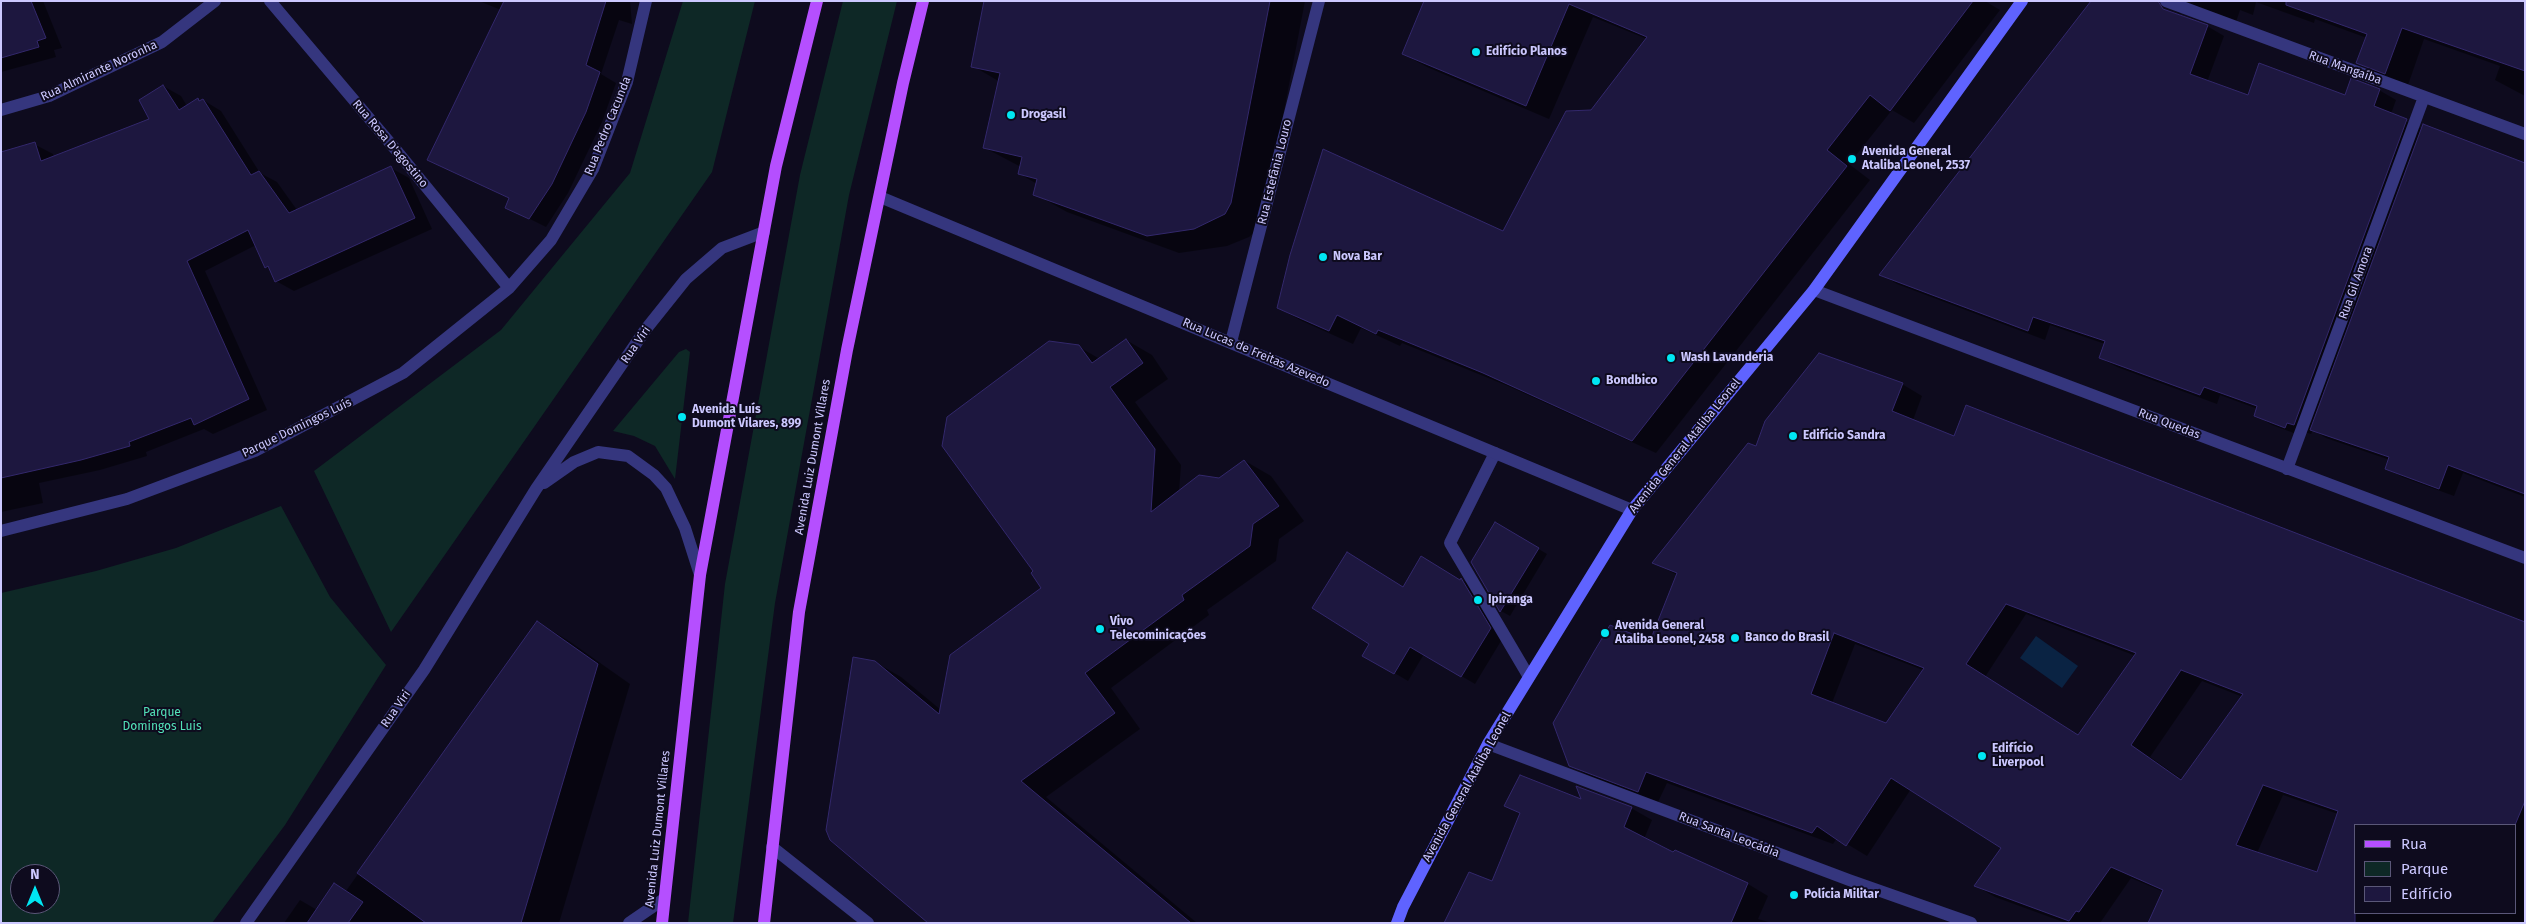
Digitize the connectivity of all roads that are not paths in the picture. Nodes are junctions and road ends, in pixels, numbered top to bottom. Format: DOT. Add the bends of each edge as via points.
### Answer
graph roads {
  1 [pos="216,1"];
  2 [pos="270,1"];
  3 [pos="646,1"];
  4 [pos="817,1"];
  5 [pos="924,1"];
  6 [pos="1319,1"];
  7 [pos="2022,1"];
  8 [pos="2166,1"];
  9 [pos="2424,97"];
  10 [pos="1,110"];
  11 [pos="2525,134"];
  12 [pos="880,197"];
  13 [pos="764,232"];
  14 [pos="509,288"];
  15 [pos="1814,290"];
  16 [pos="1231,342"];
  17 [pos="1495,453"];
  18 [pos="2287,468"];
  19 [pos="536,489"];
  20 [pos="1632,510"];
  21 [pos="1,531"];
  22 [pos="2525,558"];
  23 [pos="700,575"];
  24 [pos="1529,677"];
  25 [pos="1488,744"];
  26 [pos="772,848"];
  27 [pos="664,899"];
  28 [pos="246,923"];
  29 [pos="629,923"];
  30 [pos="662,923"];
  31 [pos="764,923"];
  32 [pos="868,923"];
  33 [pos="1397,923"];
  34 [pos="1971,923"];
  1 -- 10 [label="street, Rua Almirante Noronha" via="162,42 49,96"];
  2 -- 14 [label="street, Rua Rosa D'agostino"];
  3 -- 14 [label="street, Rua Pedro Cacunda" via="627,82 593,169 550,240"];
  4 -- 13 [label="main road, Avenida Luiz Dumont Villares" via="776,166"];
  5 -- 12 [label="main road, Avenida Luiz Dumont Villares"];
  6 -- 16 [label="street, Rua Estefânia Louro"];
  7 -- 15 [label="main road, Avenida General Ataliba Leonel"];
  8 -- 9 [label="street, Rua Mangaíba"];
  9 -- 11 [label="street, Rua Mangaíba"];
  9 -- 18 [label="street, Rua Gil Amora"];
  12 -- 16 [label="street, Rua Lucas de Freitas Azevedo"];
  12 -- 26 [label="main road, Avenida Luiz Dumont Villares" via="847,350 798,612"];
  13 -- 19 [label="street, Rua Viri" via="722,248 686,279 646,329"];
  13 -- 23 [label="main road, Avenida Luiz Dumont Villares"];
  14 -- 21 [label="street, Parque Domingos Luís" via="403,373 255,451 127,499"];
  15 -- 18 [label="street, Rua Quedas"];
  15 -- 20 [label="main road, Avenida General Ataliba Leonel"];
  16 -- 17 [label="street, Rua Lucas de Freitas Azevedo"];
  17 -- 20 [label="street, Rua Lucas de Freitas Azevedo"];
  17 -- 24 [label="street" via="1450,543"];
  18 -- 22 [label="street, Rua Quedas"];
  19 -- 23 [label="street, Rua Viri" via="574,462 598,452 628,456 666,488 685,528"];
  19 -- 28 [label="street, Rua Viri" via="424,670"];
  20 -- 24 [label="main road, Avenida General Ataliba Leonel"];
  23 -- 27 [label="main road, Avenida Luiz Dumont Villares"];
  24 -- 25 [label="main road, Avenida General Ataliba Leonel"];
  25 -- 33 [label="main road, Avenida General Ataliba Leonel"];
  25 -- 34 [label="street, Rua Santa Leocádia"];
  26 -- 31 [label="main road, Avenida Luiz Dumont Villares"];
  26 -- 32 [label="street"];
  27 -- 29 [label="street"];
  27 -- 30 [label="main road, Avenida Luiz Dumont Villares"];
}
